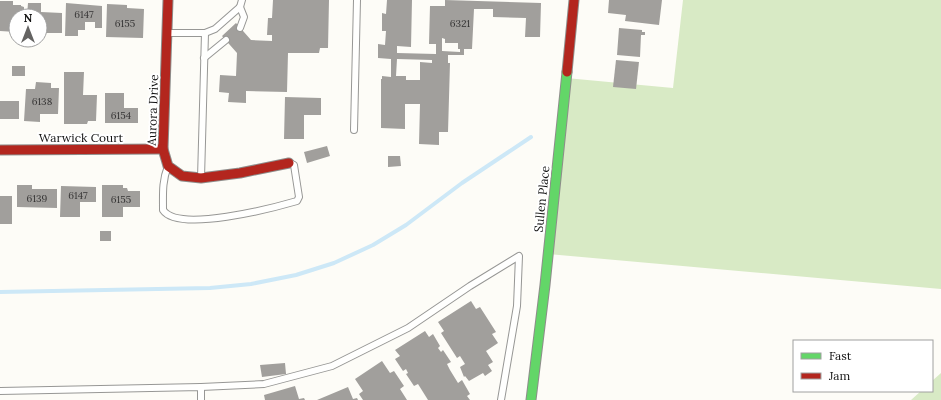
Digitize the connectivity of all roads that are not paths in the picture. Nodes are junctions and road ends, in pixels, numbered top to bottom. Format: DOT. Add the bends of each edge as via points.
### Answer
graph roads {
  1 [pos="168,0"];
  2 [pos="242,0"];
  3 [pos="357,0"];
  4 [pos="574,0"];
  5 [pos="240,7"];
  6 [pos="240,28"];
  7 [pos="167,33"];
  8 [pos="205,33"];
  9 [pos="226,40"];
  10 [pos="204,58"];
  11 [pos="354,130"];
  12 [pos="163,149"];
  13 [pos="0,150"];
  14 [pos="290,163"];
  15 [pos="168,166"];
  16 [pos="201,178"];
  17 [pos="201,387"];
  18 [pos="0,391"];
  19 [pos="201,400"];
  20 [pos="500,400"];
  21 [pos="531,400"];
  1 -- 7 [label="street, Aurora Drive"];
  2 -- 5 [label="lane"];
  3 -- 11 [label="lane"];
  4 -- 21 [label="street, Sullen Place"];
  5 -- 6 [label="lane" via="244,17"];
  5 -- 8 [label="lane" via="215,29"];
  7 -- 8 [label="lane"];
  7 -- 12 [label="street, Aurora Drive"];
  8 -- 10 [label="lane"];
  9 -- 10 [label="lane"];
  10 -- 16 [label="lane"];
  12 -- 13 [label="street, Warwick Court"];
  12 -- 15 [label="street, Aurora Drive"];
  14 -- 15 [label="lane" via="294,165 299,197 297,201 253,213 203,219 174,218 163,210 162,183"];
  14 -- 16 [label="street" via="240,174"];
  15 -- 16 [label="street" via="182,176"];
  17 -- 18 [label="lane"];
  17 -- 19 [label="lane"];
  17 -- 20 [label="lane" via="264,384 332,366 408,328 519,256 517,306"];
}
